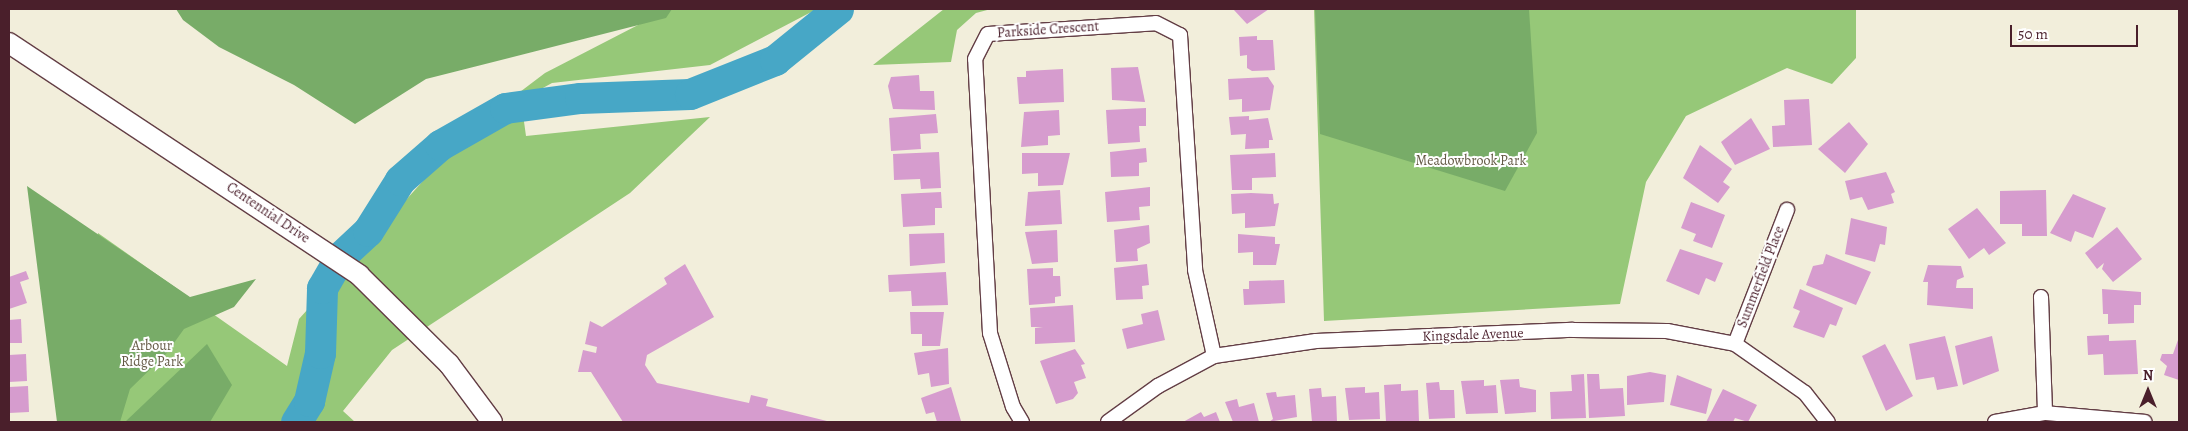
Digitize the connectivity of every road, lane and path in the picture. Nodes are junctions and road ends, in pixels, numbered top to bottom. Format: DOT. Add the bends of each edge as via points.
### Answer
graph roads {
  1 [pos="9,43"];
  2 [pos="1787,210"];
  3 [pos="2041,297"];
  4 [pos="1735,344"];
  5 [pos="1214,356"];
  6 [pos="2045,413"];
  7 [pos="492,422"];
  8 [pos="1022,422"];
  9 [pos="1108,422"];
  10 [pos="1828,422"];
  11 [pos="1995,422"];
  12 [pos="2145,422"];
  1 -- 7 [label="main road, Centennial Drive" via="359,275 448,364"];
  2 -- 4 [label="street, Summerfield Place"];
  3 -- 6 [label="street"];
  4 -- 5 [label="street, Kingsdale Avenue" via="1667,331 1572,330 1316,341"];
  4 -- 10 [label="street, Kingsdale Avenue" via="1805,393"];
  5 -- 8 [label="street, Parkside Crescent" via="1195,270 1180,35 1156,22 988,34 975,59 990,333 1013,407"];
  5 -- 9 [label="street, Kingsdale Avenue" via="1158,386"];
  6 -- 11 [label="street"];
  6 -- 12 [label="street"];
}
